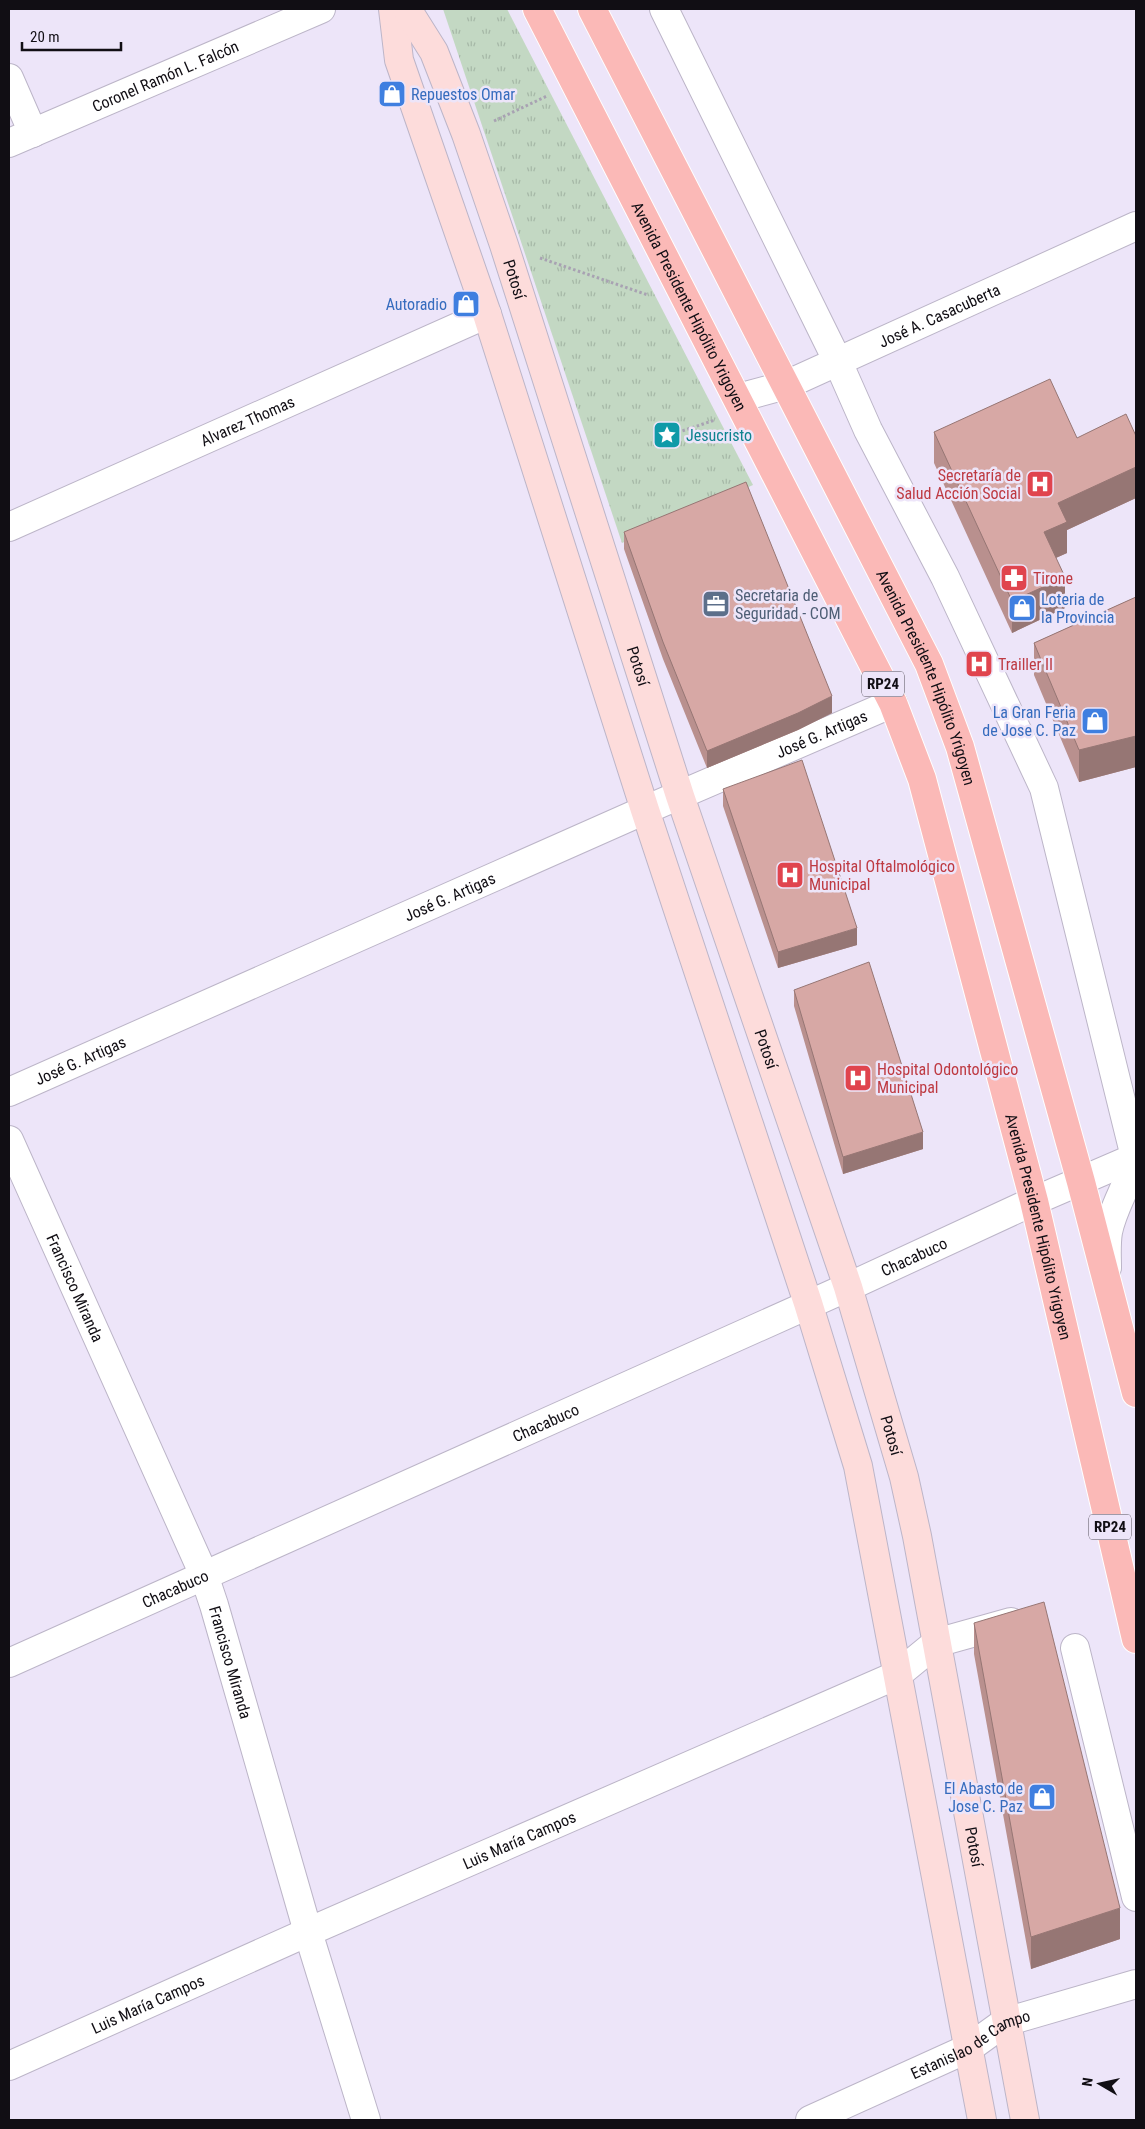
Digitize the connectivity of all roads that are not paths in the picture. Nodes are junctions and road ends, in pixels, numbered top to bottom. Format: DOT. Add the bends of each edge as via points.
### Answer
graph roads {
  1 [pos="321,9"];
  2 [pos="393,9"];
  3 [pos="407,9"];
  4 [pos="537,9"];
  5 [pos="592,9"];
  6 [pos="664,9"];
  7 [pos="9,78"];
  8 [pos="21,138"];
  9 [pos="1136,226"];
  10 [pos="487,314"];
  11 [pos="838,362"];
  12 [pos="786,385"];
  13 [pos="741,404"];
  14 [pos="9,527"];
  15 [pos="893,703"];
  16 [pos="680,796"];
  17 [pos="645,810"];
  18 [pos="9,1092"];
  19 [pos="9,1140"];
  20 [pos="1136,1157"];
  21 [pos="1082,1182"];
  22 [pos="1034,1201"];
  23 [pos="1106,1277"];
  24 [pos="848,1287"];
  25 [pos="808,1303"];
  26 [pos="1136,1393"];
  27 [pos="204,1575"];
  28 [pos="1028,1617"];
  29 [pos="1136,1639"];
  30 [pos="936,1644"];
  31 [pos="1076,1648"];
  32 [pos="9,1663"];
  33 [pos="897,1675"];
  34 [pos="1136,1897"];
  35 [pos="308,1932"];
  36 [pos="1136,1984"];
  37 [pos="1005,2022"];
  38 [pos="969,2048"];
  39 [pos="9,2066"];
  40 [pos="366,2120"];
  41 [pos="810,2120"];
  42 [pos="982,2120"];
  43 [pos="1025,2120"];
  1 -- 8 [label="street, Coronel Ramón L. Falcón"];
  2 -- 10 [label="main road" via="399,60"];
  3 -- 16 [label="main road, Potosí" via="434,52 466,134"];
  4 -- 13 [label="main road, Avenida Presidente Hipólito Yrigoyen / RP24"];
  5 -- 12 [label="main road, Avenida Presidente Hipólito Yrigoyen"];
  6 -- 11 [label="street"];
  7 -- 8 [label="street"];
  9 -- 11 [label="street, José A. Casacuberta"];
  10 -- 14 [label="street, Alvarez Thomas"];
  10 -- 17 [label="main road"];
  11 -- 12 [label="street, José A. Casacuberta"];
  11 -- 20 [label="street" via="868,430 945,577 1044,788"];
  12 -- 13 [label="street, José A. Casacuberta"];
  12 -- 21 [label="main road, Avenida Presidente Hipólito Yrigoyen" via="929,664 960,747"];
  13 -- 15 [label="main road, Avenida Presidente Hipólito Yrigoyen / RP24"];
  15 -- 16 [label="street, José G. Artigas"];
  15 -- 22 [label="main road, Avenida Presidente Hipólito Yrigoyen / RP24" via="922,779"];
  16 -- 17 [label="street, José G. Artigas"];
  16 -- 24 [label="main road, Potosí"];
  17 -- 18 [label="street, José G. Artigas"];
  17 -- 25 [label="main road"];
  19 -- 27 [label="street, Francisco Miranda"];
  20 -- 21 [label="street, Chacabuco"];
  20 -- 23 [label="street" via="1108,1233"];
  21 -- 22 [label="street, Chacabuco"];
  21 -- 23 [label="main road, Avenida Presidente Hipólito Yrigoyen"];
  22 -- 24 [label="street, Chacabuco"];
  22 -- 29 [label="main road, Avenida Presidente Hipólito Yrigoyen / RP24"];
  23 -- 26 [label="main road, Avenida Presidente Hipólito Yrigoyen"];
  24 -- 25 [label="street, Chacabuco"];
  24 -- 30 [label="main road, Potosí" via="904,1478"];
  25 -- 27 [label="street, Chacabuco"];
  25 -- 33 [label="main road" via="858,1466"];
  27 -- 32 [label="street, Chacabuco"];
  27 -- 35 [label="street, Francisco Miranda"];
  28 -- 30 [label="street, Luis María Campos"];
  30 -- 33 [label="street, Luis María Campos"];
  30 -- 37 [label="main road, Potosí"];
  31 -- 34 [label="street"];
  33 -- 35 [label="street, Luis María Campos"];
  33 -- 38 [label="main road"];
  35 -- 39 [label="street, Luis María Campos"];
  35 -- 40 [label="street, Francisco Miranda"];
  36 -- 37 [label="street, Estanislao de Campo"];
  37 -- 38 [label="street, Estanislao de Campo"];
  37 -- 43 [label="main road, Potosí"];
  38 -- 41 [label="street, Estanislao de Campo"];
  38 -- 42 [label="main road"];
}
